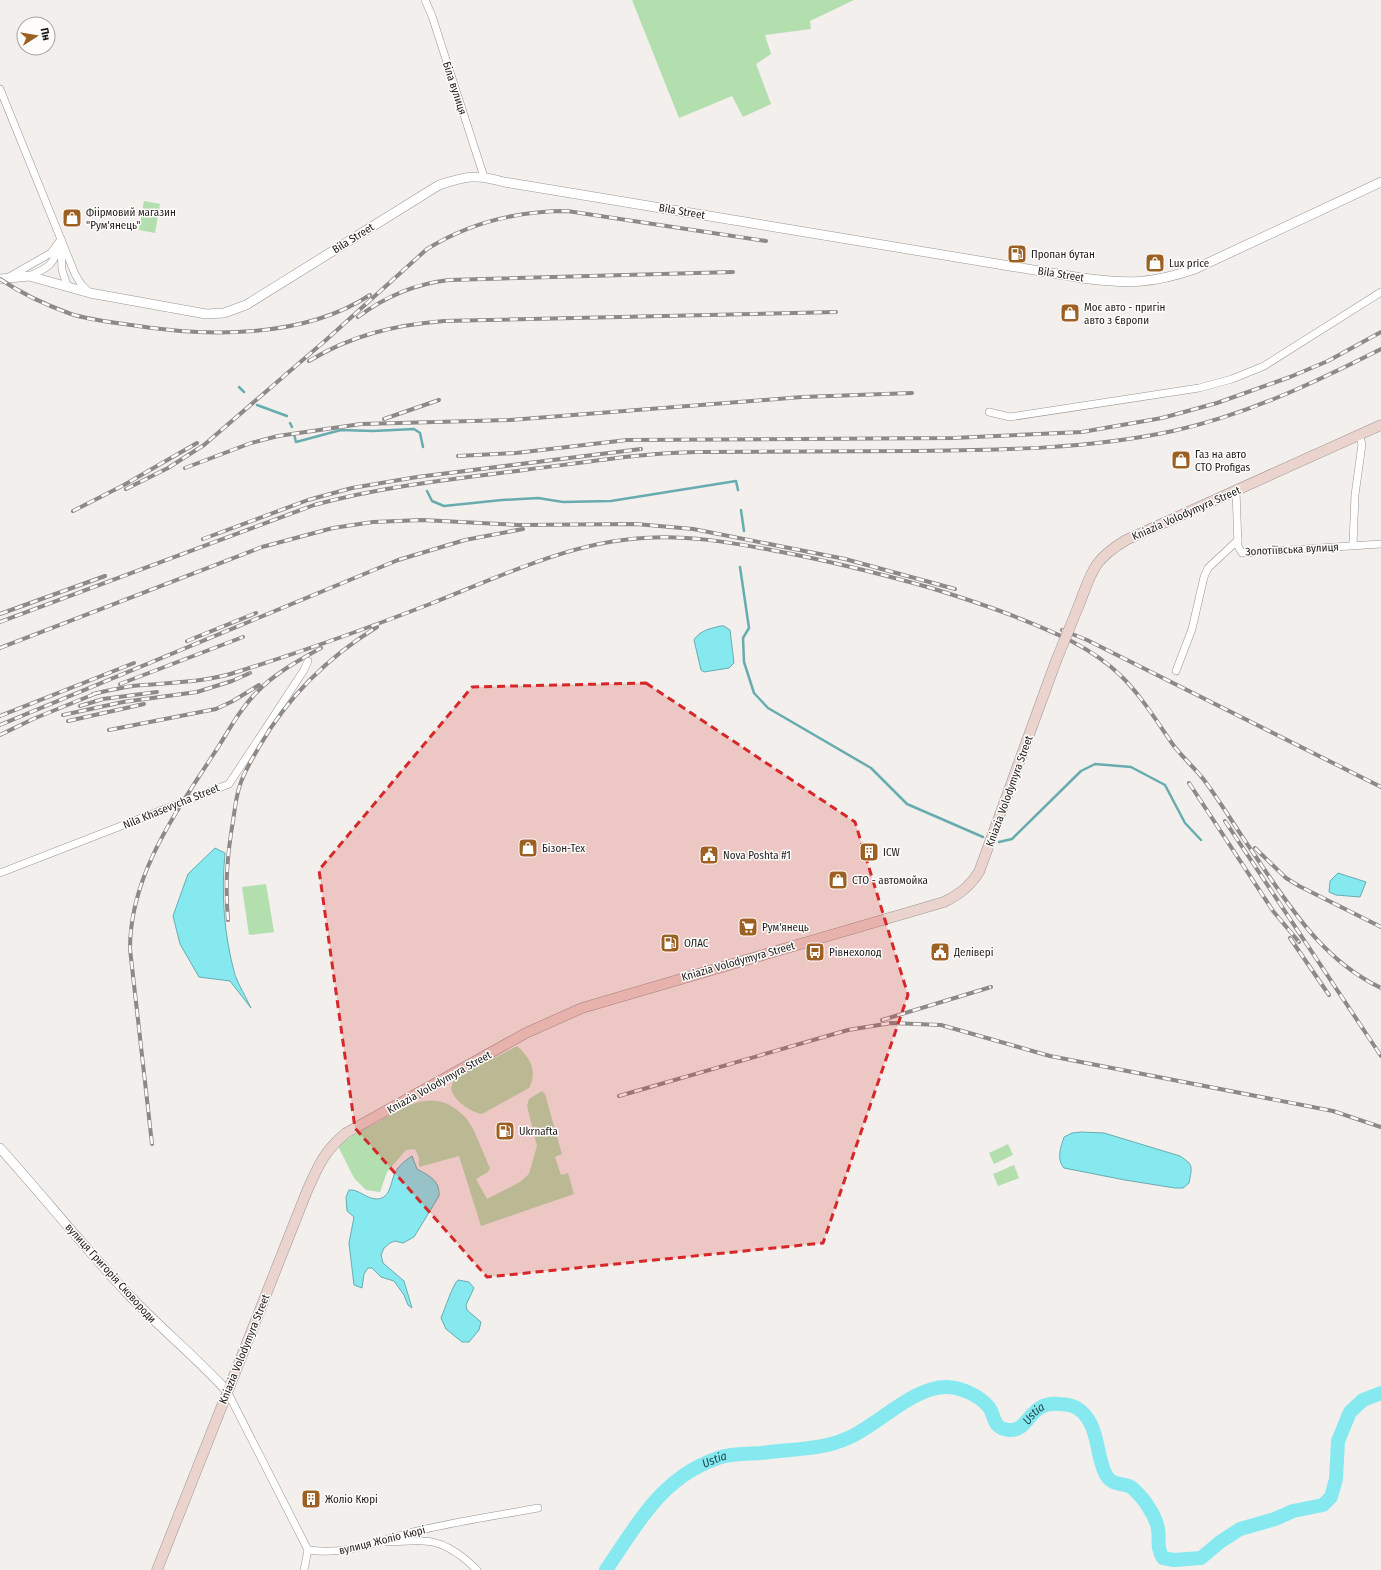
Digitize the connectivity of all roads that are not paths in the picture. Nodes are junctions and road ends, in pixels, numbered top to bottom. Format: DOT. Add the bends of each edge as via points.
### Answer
graph roads {
  1 [pos="425,0"];
  2 [pos="0,89"];
  3 [pos="484,177"];
  4 [pos="1381,182"];
  5 [pos="61,239"];
  6 [pos="3,276"];
  7 [pos="29,276"];
  8 [pos="67,285"];
  9 [pos="1381,292"];
  10 [pos="90,293"];
  11 [pos="989,412"];
  12 [pos="1381,425"];
  13 [pos="1359,435"];
  14 [pos="1236,490"];
  15 [pos="1238,540"];
  16 [pos="1381,544"];
  17 [pos="1353,545"];
  18 [pos="308,661"];
  19 [pos="1176,671"];
  20 [pos="0,873"];
  21 [pos="0,1148"];
  22 [pos="227,1391"];
  23 [pos="538,1508"];
  24 [pos="381,1542"];
  25 [pos="308,1550"];
  26 [pos="157,1570"];
  27 [pos="304,1570"];
  28 [pos="477,1570"];
  1 -- 3 [label="street, Біла вулиця"];
  2 -- 5 [label="street"];
  3 -- 4 [label="street, Bila Street" via="1120,283 1145,282 1196,269"];
  3 -- 10 [label="street, Bila Street" via="463,178 439,185 246,305 224,313 182,311"];
  5 -- 6 [label="street" via="51,253"];
  5 -- 7 [label="street" via="55,259 48,268"];
  5 -- 8 [label="street" via="62,270"];
  5 -- 10 [label="street" via="80,284"];
  6 -- 7 [label="street, Bila Street"];
  7 -- 8 [label="street, Bila Street"];
  8 -- 10 [label="street, Bila Street"];
  9 -- 11 [label="street" via="1264,366 1232,380 1199,388 1010,417"];
  12 -- 13 [label="main road, Kniazia Volodymyra Street"];
  13 -- 14 [label="main road, Kniazia Volodymyra Street"];
  13 -- 17 [label="street" via="1362,444 1355,495"];
  14 -- 15 [label="street, Золотіївська вулиця"];
  14 -- 22 [label="main road, Kniazia Volodymyra Street, bridge" via="1126,540 1110,550 1097,563 1056,661 979,872 971,885 944,902 582,1008 526,1033 346,1133 332,1144 319,1162"];
  15 -- 17 [label="street, Золотіївська вулиця" via="1239,549 1244,553"];
  15 -- 19 [label="street" via="1208,568 1192,628"];
  16 -- 17 [label="street, Золотіївська вулиця"];
  18 -- 20 [label="street, Nila Khasevycha Street" via="229,784"];
  21 -- 22 [label="street, вулиця Григорія Сковороди" via="127,1293"];
  22 -- 25 [label="street"];
  22 -- 26 [label="main road, Kniazia Volodymyra Street"];
  23 -- 24 [label="street, вулиця Жоліо Кюрі" via="409,1533"];
  24 -- 25 [label="street, вулиця Жоліо Кюрі" via="338,1552"];
  24 -- 28 [label="street" via="434,1542 459,1554"];
  25 -- 27 [label="street"];
}
